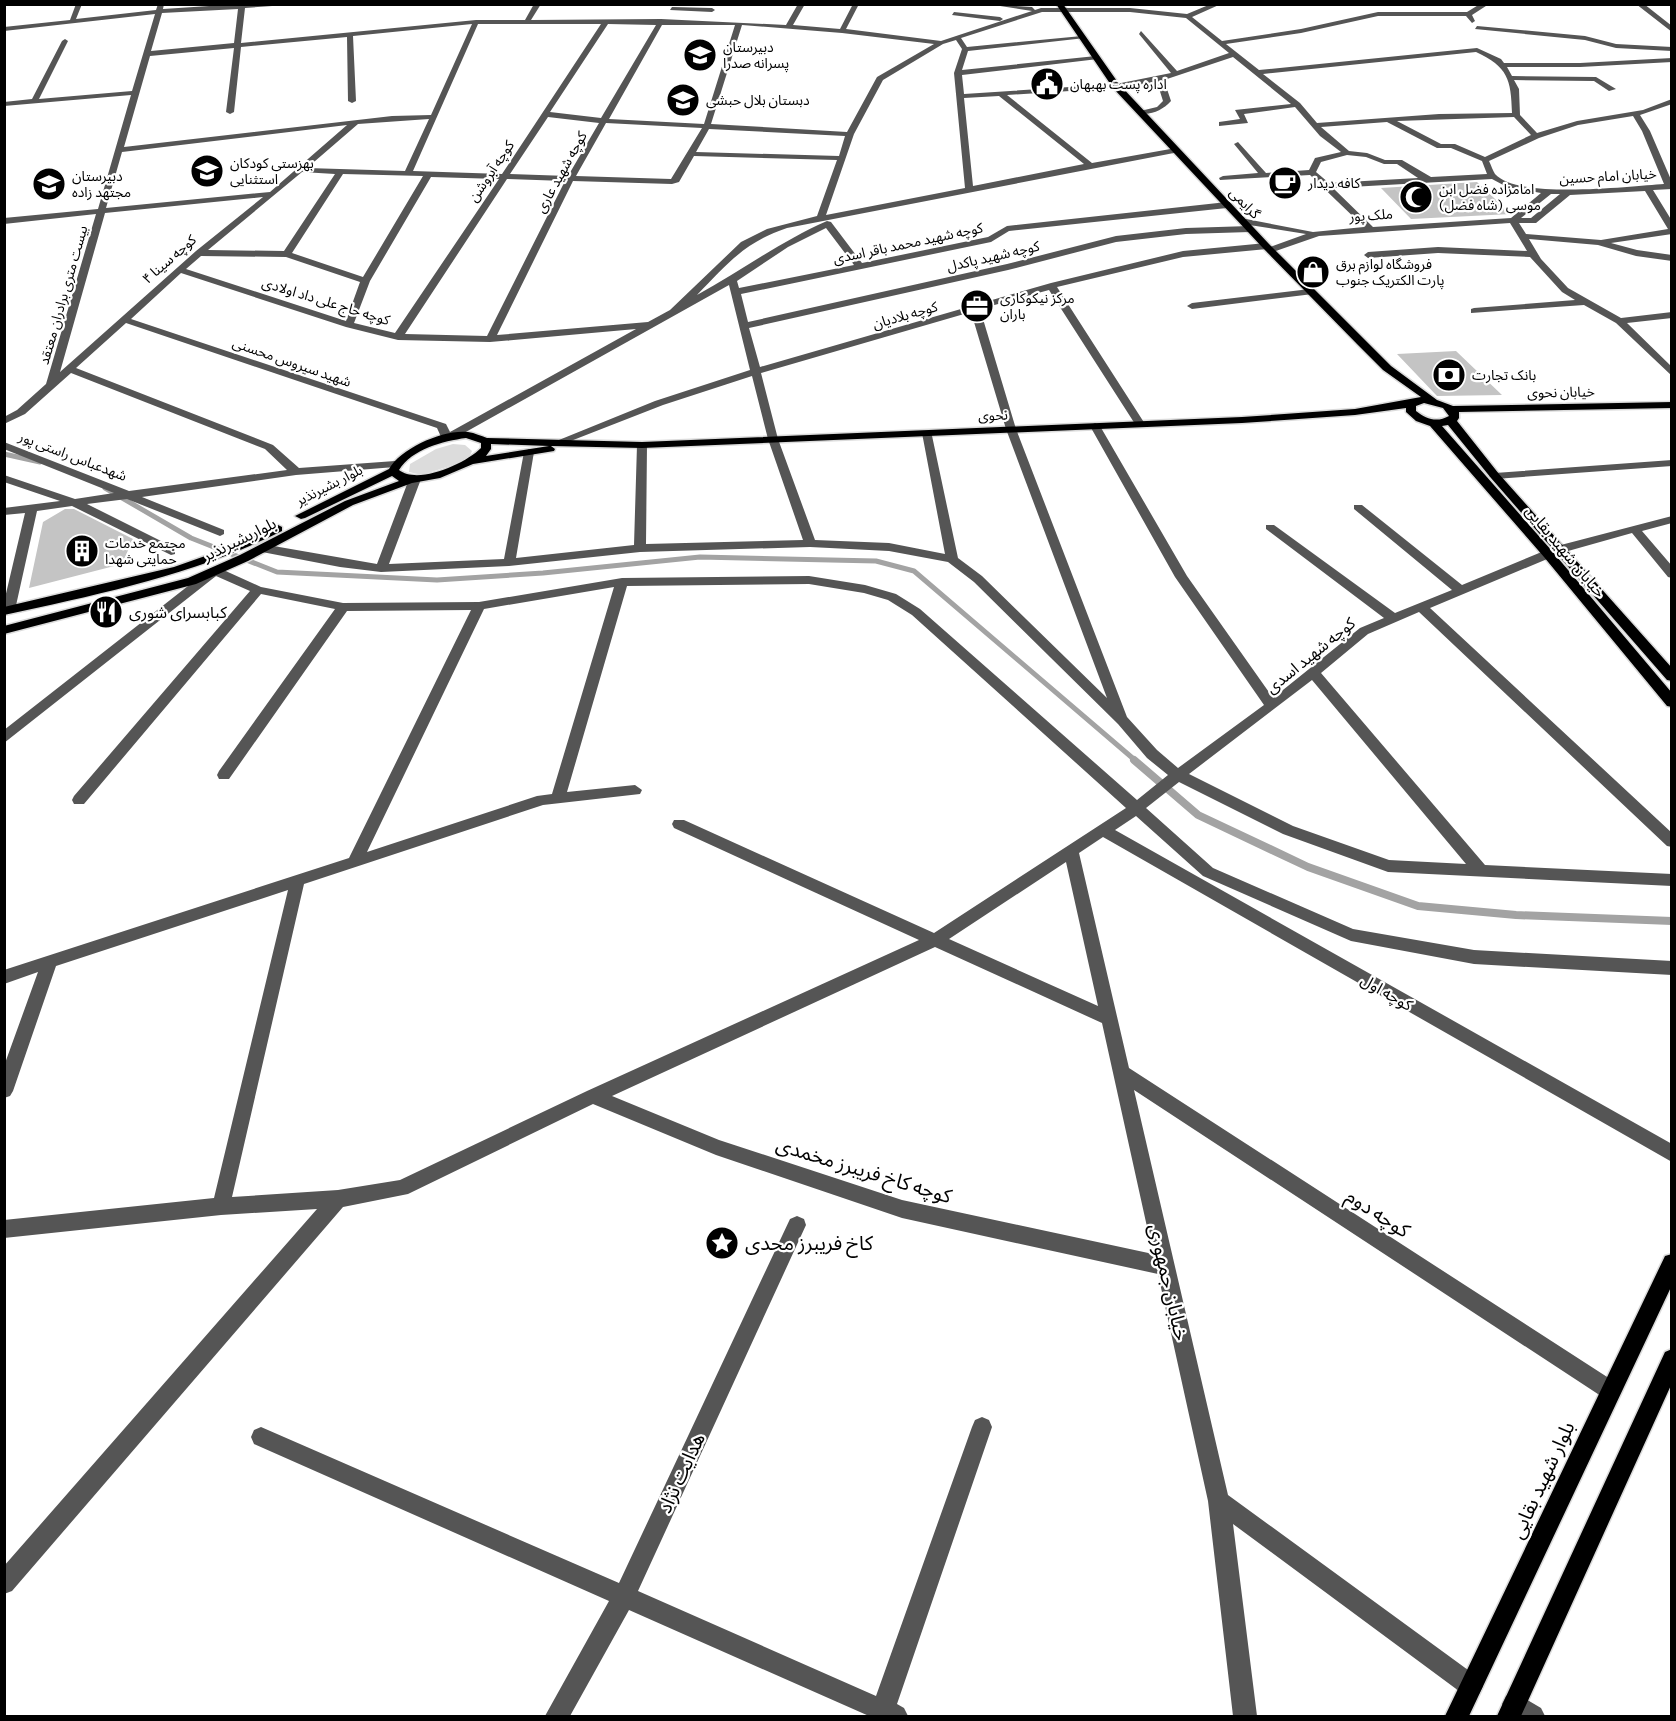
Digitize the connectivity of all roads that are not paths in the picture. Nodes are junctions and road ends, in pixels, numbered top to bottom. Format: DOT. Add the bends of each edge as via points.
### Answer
graph roads {
  1 [pos="79,4"];
  2 [pos="298,4"];
  3 [pos="538,4"];
  4 [pos="719,4"];
  5 [pos="802,4"];
  6 [pos="990,4"];
  7 [pos="1218,4"];
  8 [pos="1373,4"];
  9 [pos="1486,4"];
  10 [pos="1639,4"];
  11 [pos="856,5"];
  12 [pos="242,6"];
  13 [pos="1060,6"];
  14 [pos="159,9"];
  15 [pos="672,9"];
  16 [pos="712,10"];
  17 [pos="1041,10"];
  18 [pos="954,14"];
  19 [pos="1378,14"];
  20 [pos="1468,14"];
  21 [pos="1188,16"];
  22 [pos="1006,20"];
  23 [pos="607,21"];
  24 [pos="661,21"];
  25 [pos="72,22"];
  26 [pos="477,22"];
  27 [pos="527,22"];
  28 [pos="697,22"];
  29 [pos="739,23"];
  30 [pos="789,26"];
  31 [pos="1477,28"];
  32 [pos="4,29"];
  33 [pos="1671,30"];
  34 [pos="842,31"];
  35 [pos="351,33"];
  36 [pos="1141,33"];
  37 [pos="957,37"];
  38 [pos="1082,38"];
  39 [pos="64,41"];
  40 [pos="941,42"];
  41 [pos="238,44"];
  42 [pos="1222,44"];
  43 [pos="965,49"];
  44 [pos="1671,49"];
  45 [pos="1477,50"];
  46 [pos="146,54"];
  47 [pos="1234,54"];
  48 [pos="1096,58"];
  49 [pos="1671,60"];
  50 [pos="1503,65"];
  51 [pos="1257,72"];
  52 [pos="958,73"];
  53 [pos="1176,74"];
  54 [pos="1510,78"];
  55 [pos="1161,79"];
  56 [pos="1116,86"];
  57 [pos="1612,89"];
  58 [pos="134,93"];
  59 [pos="1001,94"];
  60 [pos="959,96"];
  61 [pos="352,101"];
  62 [pos="1671,101"];
  63 [pos="34,102"];
  64 [pos="4,104"];
  65 [pos="1297,105"];
  66 [pos="230,112"];
  67 [pos="1140,112"];
  68 [pos="545,114"];
  69 [pos="1635,114"];
  70 [pos="1516,115"];
  71 [pos="434,117"];
  72 [pos="1389,120"];
  73 [pos="604,121"];
  74 [pos="355,123"];
  75 [pos="1222,124"];
  76 [pos="1314,125"];
  77 [pos="707,126"];
  78 [pos="850,134"];
  79 [pos="1536,136"];
  80 [pos="1238,144"];
  81 [pos="118,150"];
  82 [pos="1176,150"];
  83 [pos="1347,153"];
  84 [pos="691,154"];
  85 [pos="842,158"];
  86 [pos="1485,160"];
  87 [pos="1090,165"];
  88 [pos="301,170"];
  89 [pos="342,171"];
  90 [pos="1312,172"];
  91 [pos="408,174"];
  92 [pos="428,174"];
  93 [pos="1264,175"];
  94 [pos="503,177"];
  95 [pos="1494,177"];
  96 [pos="1223,178"];
  97 [pos="570,180"];
  98 [pos="1431,180"];
  99 [pos="1326,186"];
  100 [pos="1670,186"];
  101 [pos="1647,187"];
  102 [pos="969,190"];
  103 [pos="1548,192"];
  104 [pos="1567,193"];
  105 [pos="272,194"];
  106 [pos="1227,204"];
  107 [pos="100,211"];
  108 [pos="1668,219"];
  109 [pos="4,220"];
  110 [pos="1513,220"];
  111 [pos="824,221"];
  112 [pos="1248,226"];
  113 [pos="1370,228"];
  114 [pos="1671,230"];
  115 [pos="1317,233"];
  116 [pos="1523,236"];
  117 [pos="1599,242"];
  118 [pos="1268,248"];
  119 [pos="199,252"];
  120 [pos="1533,254"];
  121 [pos="287,255"];
  122 [pos="1368,255"];
  123 [pos="1671,258"];
  124 [pos="860,266"];
  125 [pos="180,270"];
  126 [pos="732,279"];
  127 [pos="365,281"];
  128 [pos="1051,286"];
  129 [pos="735,292"];
  130 [pos="1310,292"];
  131 [pos="1584,302"];
  132 [pos="1192,306"];
  133 [pos="975,308"];
  134 [pos="675,310"];
  135 [pos="1474,311"];
  136 [pos="1671,315"];
  137 [pos="123,319"];
  138 [pos="1619,321"];
  139 [pos="349,325"];
  140 [pos="648,325"];
  141 [pos="744,326"];
  142 [pos="398,337"];
  143 [pos="490,339"];
  144 [pos="1387,368"];
  145 [pos="70,369"];
  146 [pos="756,371"];
  147 [pos="1671,373"];
  148 [pos="51,385"];
  149 [pos="1432,400"];
  150 [pos="1412,404"];
  151 [pos="1671,405"];
  152 [pos="503,407"];
  153 [pos="1356,412"];
  154 [pos="1451,415"];
  155 [pos="4,421"];
  156 [pos="1427,421"];
  157 [pos="1140,424"];
  158 [pos="1095,426"];
  159 [pos="1011,429"];
  160 [pos="927,433"];
  161 [pos="448,437"];
  162 [pos="482,439"];
  163 [pos="773,439"];
  164 [pos="559,442"];
  165 [pos="576,444"];
  166 [pos="642,445"];
  167 [pos="4,446"];
  168 [pos="529,452"];
  169 [pos="474,461"];
  170 [pos="1671,463"];
  171 [pos="394,467"];
  172 [pos="296,472"];
  173 [pos="1495,476"];
  174 [pos="4,478"];
  175 [pos="414,479"];
  176 [pos="362,484"];
  177 [pos="375,494"];
  178 [pos="131,495"];
  179 [pos="75,503"];
  180 [pos="1358,507"];
  181 [pos="32,509"];
  182 [pos="4,512"];
  183 [pos="1671,519"];
  184 [pos="1270,527"];
  185 [pos="1635,529"];
  186 [pos="220,532"];
  187 [pos="810,543"];
  188 [pos="262,548"];
  189 [pos="640,549"];
  190 [pos="1562,549"];
  191 [pos="171,551"];
  192 [pos="1548,554"];
  193 [pos="951,559"];
  194 [pos="509,562"];
  195 [pos="381,568"];
  196 [pos="215,571"];
  197 [pos="1671,574"];
  198 [pos="622,582"];
  199 [pos="258,590"];
  200 [pos="1460,590"];
  201 [pos="479,606"];
  202 [pos="343,607"];
  203 [pos="1421,607"];
  204 [pos="7,611"];
  205 [pos="1393,618"];
  206 [pos="4,630"];
  207 [pos="1313,673"];
  208 [pos="1671,676"];
  209 [pos="1671,703"];
  210 [pos="1272,706"];
  211 [pos="1123,721"];
  212 [pos="4,738"];
  213 [pos="224,775"];
  214 [pos="1176,776"];
  215 [pos="635,790"];
  216 [pos="558,798"];
  217 [pos="79,800"];
  218 [pos="1135,809"];
  219 [pos="679,824"];
  220 [pos="1103,830"];
  221 [pos="1671,842"];
  222 [pos="1071,852"];
  223 [pos="354,863"];
  224 [pos="1482,872"];
  225 [pos="1671,880"];
  226 [pos="297,882"];
  227 [pos="937,939"];
  228 [pos="49,964"];
  229 [pos="1671,968"];
  230 [pos="4,977"];
  231 [pos="1109,1019"];
  232 [pos="1121,1072"];
  233 [pos="4,1091"];
  234 [pos="593,1096"];
  235 [pos="1671,1154"];
  236 [pos="338,1199"];
  237 [pos="221,1206"];
  238 [pos="797,1225"];
  239 [pos="4,1229"];
  240 [pos="1671,1263"];
  241 [pos="1165,1266"];
  242 [pos="1671,1359"];
  243 [pos="1611,1391"];
  244 [pos="982,1427"];
  245 [pos="261,1437"];
  246 [pos="1219,1501"];
  247 [pos="9,1574"];
  248 [pos="624,1597"];
  249 [pos="1471,1686"];
  250 [pos="1519,1712"];
  251 [pos="887,1715"];
  252 [pos="557,1716"];
  253 [pos="1245,1716"];
  254 [pos="1457,1716"];
  1 -- 25 [label="street"];
  2 -- 12 [label="street"];
  3 -- 27 [label="street"];
  4 -- 16 [label="street"];
  5 -- 30 [label="street"];
  6 -- 17 [label="street"];
  7 -- 21 [label="street"];
  8 -- 19 [label="street"];
  9 -- 20 [label="street"];
  10 -- 33 [label="street"];
  11 -- 34 [label="street"];
  12 -- 14 [label="street"];
  12 -- 41 [label="street"];
  13 -- 17 [label="street"];
  13 -- 21 [label="street"];
  13 -- 38 [label="main road, گرایمی"];
  14 -- 25 [label="street"];
  14 -- 46 [label="street, بیست متری برادران معتقد"];
  15 -- 16 [label="street"];
  16 -- 28 [label="street"];
  17 -- 22 [label="street"];
  18 -- 22 [label="street"];
  19 -- 20 [label="street"];
  19 -- 42 [label="street"];
  20 -- 31 [label="street"];
  21 -- 42 [label="street"];
  22 -- 37 [label="street"];
  23 -- 24 [label="street"];
  23 -- 27 [label="street"];
  23 -- 68 [label="street, کوچه آبروشن"];
  24 -- 28 [label="street"];
  24 -- 73 [label="street, کوچه شهید عاری"];
  25 -- 32 [label="street"];
  26 -- 27 [label="street"];
  26 -- 35 [label="street"];
  26 -- 71 [label="street"];
  28 -- 29 [label="street"];
  29 -- 30 [label="street"];
  29 -- 77 [label="street"];
  30 -- 34 [label="street"];
  31 -- 44 [label="street"];
  31 -- 45 [label="street"];
  34 -- 40 [label="street"];
  35 -- 41 [label="street"];
  35 -- 61 [label="street"];
  36 -- 53 [label="street"];
  37 -- 40 [label="street"];
  37 -- 43 [label="street"];
  38 -- 43 [label="street"];
  38 -- 48 [label="main road, گرایمی"];
  39 -- 63 [label="street"];
  40 -- 78 [label="street" via="880,79"];
  41 -- 46 [label="street"];
  41 -- 66 [label="street"];
  42 -- 47 [label="street"];
  43 -- 52 [label="street"];
  45 -- 50 [label="street"];
  45 -- 51 [label="street"];
  46 -- 58 [label="street, بیست متری برادران معتقد"];
  47 -- 51 [label="street"];
  47 -- 53 [label="street"];
  48 -- 52 [label="street"];
  48 -- 56 [label="main road, گرایمی"];
  49 -- 50 [label="street"];
  50 -- 54 [label="street"];
  51 -- 65 [label="street"];
  52 -- 60 [label="street"];
  53 -- 55 [label="street"];
  54 -- 57 [label="street" via="1596,79"];
  54 -- 70 [label="street" via="1515,89"];
  55 -- 56 [label="street"];
  55 -- 67 [label="street" via="1167,101 1159,109"];
  56 -- 59 [label="street"];
  56 -- 67 [label="main road, گرایمی"];
  58 -- 63 [label="street"];
  58 -- 81 [label="street, بیست متری برادران معتقد"];
  59 -- 60 [label="street"];
  59 -- 87 [label="street"];
  60 -- 102 [label="street"];
  62 -- 69 [label="street"];
  63 -- 64 [label="street"];
  65 -- 75 [label="street" via="1240,111 1245,121"];
  65 -- 76 [label="street"];
  67 -- 82 [label="main road, گرایمی"];
  68 -- 73 [label="street"];
  68 -- 94 [label="street, کوچه آبروشن"];
  69 -- 79 [label="street" via="1577,123"];
  69 -- 100 [label="street"];
  70 -- 72 [label="street"];
  70 -- 79 [label="street"];
  71 -- 74 [label="street"];
  71 -- 91 [label="street"];
  72 -- 76 [label="street"];
  72 -- 86 [label="street" via="1440,146 1452,146"];
  73 -- 77 [label="street"];
  73 -- 97 [label="street, کوچه شهید عاری"];
  74 -- 81 [label="street"];
  74 -- 88 [label="street, کوچه سینا ۴"];
  76 -- 83 [label="street"];
  77 -- 78 [label="street"];
  77 -- 84 [label="street"];
  78 -- 85 [label="street"];
  79 -- 86 [label="street"];
  80 -- 93 [label="street"];
  81 -- 107 [label="street, بیست متری برادران معتقد"];
  82 -- 87 [label="street"];
  82 -- 106 [label="main road, گرایمی"];
  83 -- 90 [label="street" via="1318,160"];
  83 -- 98 [label="street" via="1399,162"];
  84 -- 85 [label="street"];
  84 -- 97 [label="street" via="672,182"];
  85 -- 111 [label="street"];
  86 -- 95 [label="street"];
  87 -- 102 [label="street"];
  88 -- 89 [label="street"];
  88 -- 105 [label="street, کوچه سینا ۴"];
  89 -- 91 [label="street"];
  89 -- 121 [label="street"];
  90 -- 93 [label="street"];
  90 -- 99 [label="street"];
  91 -- 92 [label="street"];
  92 -- 94 [label="street"];
  92 -- 127 [label="street"];
  93 -- 96 [label="street"];
  94 -- 97 [label="street"];
  94 -- 142 [label="street, کوچه آبروشن"];
  95 -- 98 [label="street"];
  95 -- 103 [label="street, خیابان امام حسین" via="1510,186"];
  97 -- 143 [label="street, کوچه شهید عاری"];
  98 -- 99 [label="street"];
  99 -- 113 [label="street"];
  100 -- 101 [label="street, خیابان امام حسین"];
  101 -- 104 [label="street, خیابان امام حسین"];
  101 -- 108 [label="street"];
  102 -- 111 [label="street"];
  103 -- 104 [label="street, خیابان امام حسین"];
  103 -- 110 [label="street"];
  104 -- 110 [label="street, ملک پور" via="1533,221"];
  105 -- 107 [label="street"];
  105 -- 119 [label="street, کوچه سینا ۴"];
  106 -- 112 [label="main road, گرایمی"];
  106 -- 124 [label="street, کوچه شهید محمد باقر اسدی" via="1007,229 991,239"];
  107 -- 109 [label="street"];
  107 -- 148 [label="street, بیست متری برادران معتقد"];
  108 -- 114 [label="street"];
  110 -- 113 [label="street, ملک پور"];
  110 -- 116 [label="street"];
  111 -- 124 [label="street"];
  111 -- 126 [label="street"];
  111 -- 134 [label="street" via="756,237 738,248"];
  112 -- 115 [label="street, کوچه شهید پاکدل"];
  112 -- 118 [label="main road, گرایمی"];
  112 -- 141 [label="street, کوچه شهید پاکدل" via="1116,239"];
  113 -- 115 [label="street, ملک پور"];
  114 -- 117 [label="street"];
  115 -- 118 [label="street, ملک پور"];
  116 -- 117 [label="street"];
  116 -- 120 [label="street"];
  117 -- 123 [label="street"];
  118 -- 128 [label="street, کوچه بلادیان" via="1183,254"];
  118 -- 130 [label="main road, گرایمی"];
  119 -- 121 [label="street"];
  119 -- 125 [label="street, کوچه سینا ۴"];
  120 -- 122 [label="street" via="1438,250"];
  120 -- 131 [label="street" via="1565,290"];
  121 -- 127 [label="street"];
  124 -- 129 [label="street, کوچه شهید محمد باقر اسدی"];
  125 -- 137 [label="street, کوچه سینا ۴"];
  125 -- 139 [label="street, کوچه حاج علی داد اولادی"];
  126 -- 129 [label="street"];
  126 -- 134 [label="street"];
  127 -- 139 [label="street"];
  128 -- 133 [label="street, کوچه بلادیان"];
  128 -- 157 [label="street"];
  129 -- 141 [label="street"];
  130 -- 132 [label="street"];
  130 -- 144 [label="main road, گرایمی"];
  131 -- 135 [label="street"];
  131 -- 138 [label="street"];
  133 -- 146 [label="street, کوچه بلادیان"];
  133 -- 159 [label="street"];
  134 -- 140 [label="street"];
  136 -- 138 [label="street"];
  137 -- 145 [label="street, کوچه سینا ۴"];
  137 -- 161 [label="street, شهید سیروس محسنی" via="442,426"];
  138 -- 147 [label="street"];
  139 -- 142 [label="street, کوچه حاج علی داد اولادی"];
  140 -- 143 [label="street, کوچه حاج علی داد اولادی"];
  140 -- 152 [label="street"];
  141 -- 146 [label="street"];
  142 -- 143 [label="street, کوچه حاج علی داد اولادی"];
  144 -- 149 [label="main road, گرایمی"];
  144 -- 150 [label="main road, خیابان شهید بقایی"];
  145 -- 148 [label="street, کوچه سینا ۴"];
  145 -- 172 [label="street" via="269,447"];
  146 -- 163 [label="street"];
  146 -- 164 [label="street, کوچه بلادیان"];
  148 -- 155 [label="street, کوچه سینا ۴" via="21,412"];
  149 -- 150 [label="main road, نحوی"];
  149 -- 154 [label="main road, گرایمی"];
  150 -- 153 [label="main road, نحوی"];
  150 -- 156 [label="main road, خیابان شهید بقایی" via="1411,412"];
  151 -- 154 [label="main road, خیابان نحوی"];
  152 -- 161 [label="street"];
  152 -- 162 [label="street" via="486,423"];
  153 -- 156 [label="main road, خیابان نحوی"];
  153 -- 157 [label="main road, نحوی"];
  154 -- 156 [label="main road, خیابان نحوی"];
  154 -- 173 [label="main road, خیابان شهید بقایی"];
  156 -- 192 [label="main road, خیابان شهید بقایی"];
  157 -- 158 [label="main road, نحوی"];
  158 -- 159 [label="main road, نحوی"];
  158 -- 210 [label="street" via="1180,577"];
  159 -- 160 [label="main road, نحوی"];
  159 -- 211 [label="street"];
  160 -- 163 [label="main road, نحوی"];
  160 -- 193 [label="street"];
  161 -- 162 [label="main road"];
  161 -- 171 [label="main road, بلوار بشیرنذیر" via="403,457"];
  162 -- 164 [label="main road"];
  162 -- 169 [label="main road" via="486,449"];
  163 -- 166 [label="main road, نحوی"];
  163 -- 187 [label="street"];
  164 -- 165 [label="main road"];
  165 -- 166 [label="main road, نحوی"];
  165 -- 168 [label="main road, بلواربشیرنذیر"];
  166 -- 189 [label="street"];
  167 -- 178 [label="street, شهدعباس راستی پور"];
  168 -- 169 [label="main road, بلواربشیرنذیر"];
  168 -- 194 [label="street"];
  169 -- 175 [label="main road, بلواربشیرنذیر"];
  170 -- 173 [label="street"];
  171 -- 172 [label="street"];
  171 -- 175 [label="main road" via="404,479"];
  171 -- 176 [label="main road, بلوار بشیرنذیر"];
  172 -- 178 [label="street"];
  173 -- 190 [label="main road, خیابان شهید بقایی"];
  174 -- 179 [label="street"];
  175 -- 177 [label="main road, بلواربشیرنذیر"];
  175 -- 195 [label="street"];
  176 -- 177 [label="main road"];
  176 -- 204 [label="main road, بلوار بشیرنذیر" via="274,531 198,563"];
  177 -- 188 [label="main road, بلواربشیرنذیر"];
  178 -- 179 [label="street"];
  178 -- 186 [label="street, شهدعباس راستی پور"];
  179 -- 181 [label="street"];
  179 -- 191 [label="street"];
  180 -- 200 [label="street"];
  181 -- 182 [label="street"];
  181 -- 204 [label="street"];
  183 -- 185 [label="street"];
  184 -- 205 [label="street"];
  185 -- 190 [label="street"];
  185 -- 197 [label="street"];
  187 -- 189 [label="street"];
  187 -- 193 [label="street" via="889,547"];
  188 -- 195 [label="street"];
  188 -- 196 [label="main road, بلواربشیرنذیر"];
  189 -- 194 [label="street"];
  190 -- 208 [label="main road, خیابان شهید بقایی"];
  192 -- 200 [label="street, کوچه شهید اسدی"];
  192 -- 209 [label="main road, خیابان شهید بقایی"];
  193 -- 211 [label="street" via="978,579"];
  194 -- 195 [label="street"];
  196 -- 199 [label="street"];
  196 -- 206 [label="main road, بلواربشیرنذیر" via="117,602"];
  196 -- 212 [label="street"];
  198 -- 201 [label="street"];
  198 -- 216 [label="street"];
  198 -- 218 [label="street" via="809,580 892,597 916,612"];
  199 -- 202 [label="street"];
  199 -- 217 [label="street"];
  200 -- 203 [label="street, کوچه شهید اسدی"];
  201 -- 202 [label="street"];
  201 -- 223 [label="street"];
  202 -- 213 [label="street"];
  203 -- 205 [label="street, کوچه شهید اسدی"];
  203 -- 221 [label="street"];
  205 -- 207 [label="street, کوچه شهید اسدی" via="1364,631"];
  207 -- 210 [label="street, کوچه شهید اسدی"];
  207 -- 224 [label="street"];
  210 -- 214 [label="street, کوچه شهید اسدی"];
  211 -- 214 [label="street"];
  214 -- 218 [label="street, کوچه شهید اسدی"];
  214 -- 224 [label="street" via="1288,830 1388,866"];
  215 -- 216 [label="street"];
  216 -- 223 [label="street"];
  218 -- 220 [label="street, کوچه شهید اسدی"];
  218 -- 229 [label="street" via="1208,872 1351,935 1474,957"];
  219 -- 227 [label="street"];
  220 -- 222 [label="street, کوچه شهید اسدی"];
  220 -- 235 [label="street, کوچه اول"];
  222 -- 227 [label="street, کوچه شهید اسدی"];
  222 -- 231 [label="street, خیابان جمهوری"];
  223 -- 226 [label="street"];
  224 -- 225 [label="street"];
  226 -- 228 [label="street"];
  226 -- 237 [label="street"];
  227 -- 231 [label="street"];
  227 -- 234 [label="street, کوچه شهید اسدی"];
  228 -- 230 [label="street"];
  228 -- 233 [label="street"];
  231 -- 232 [label="street, خیابان جمهوری"];
  232 -- 241 [label="street, خیابان جمهوری"];
  232 -- 243 [label="street, کوچه دوم"];
  234 -- 236 [label="street, کوچه شهید اسدی" via="402,1188"];
  234 -- 241 [label="street, کوچه کاخ فریبرز مخمدی" via="717,1147 902,1209"];
  236 -- 237 [label="street, کوچه شهید اسدی"];
  236 -- 247 [label="street"];
  237 -- 239 [label="street, کوچه شهید اسدی"];
  238 -- 248 [label="street, هدایت نژاد"];
  240 -- 243 [label="main road, بلوار شهید بقایی"];
  241 -- 246 [label="street, خیابان جمهوری"];
  242 -- 250 [label="main road"];
  243 -- 249 [label="main road, بلوار شهید بقایی"];
  244 -- 251 [label="street"];
  245 -- 248 [label="street"];
  246 -- 249 [label="street"];
  246 -- 253 [label="street, خیابان جمهوری"];
  248 -- 251 [label="street"];
  248 -- 252 [label="street, هدایت نژاد"];
  249 -- 254 [label="main road, بلوار شهید بقایی"];
}
